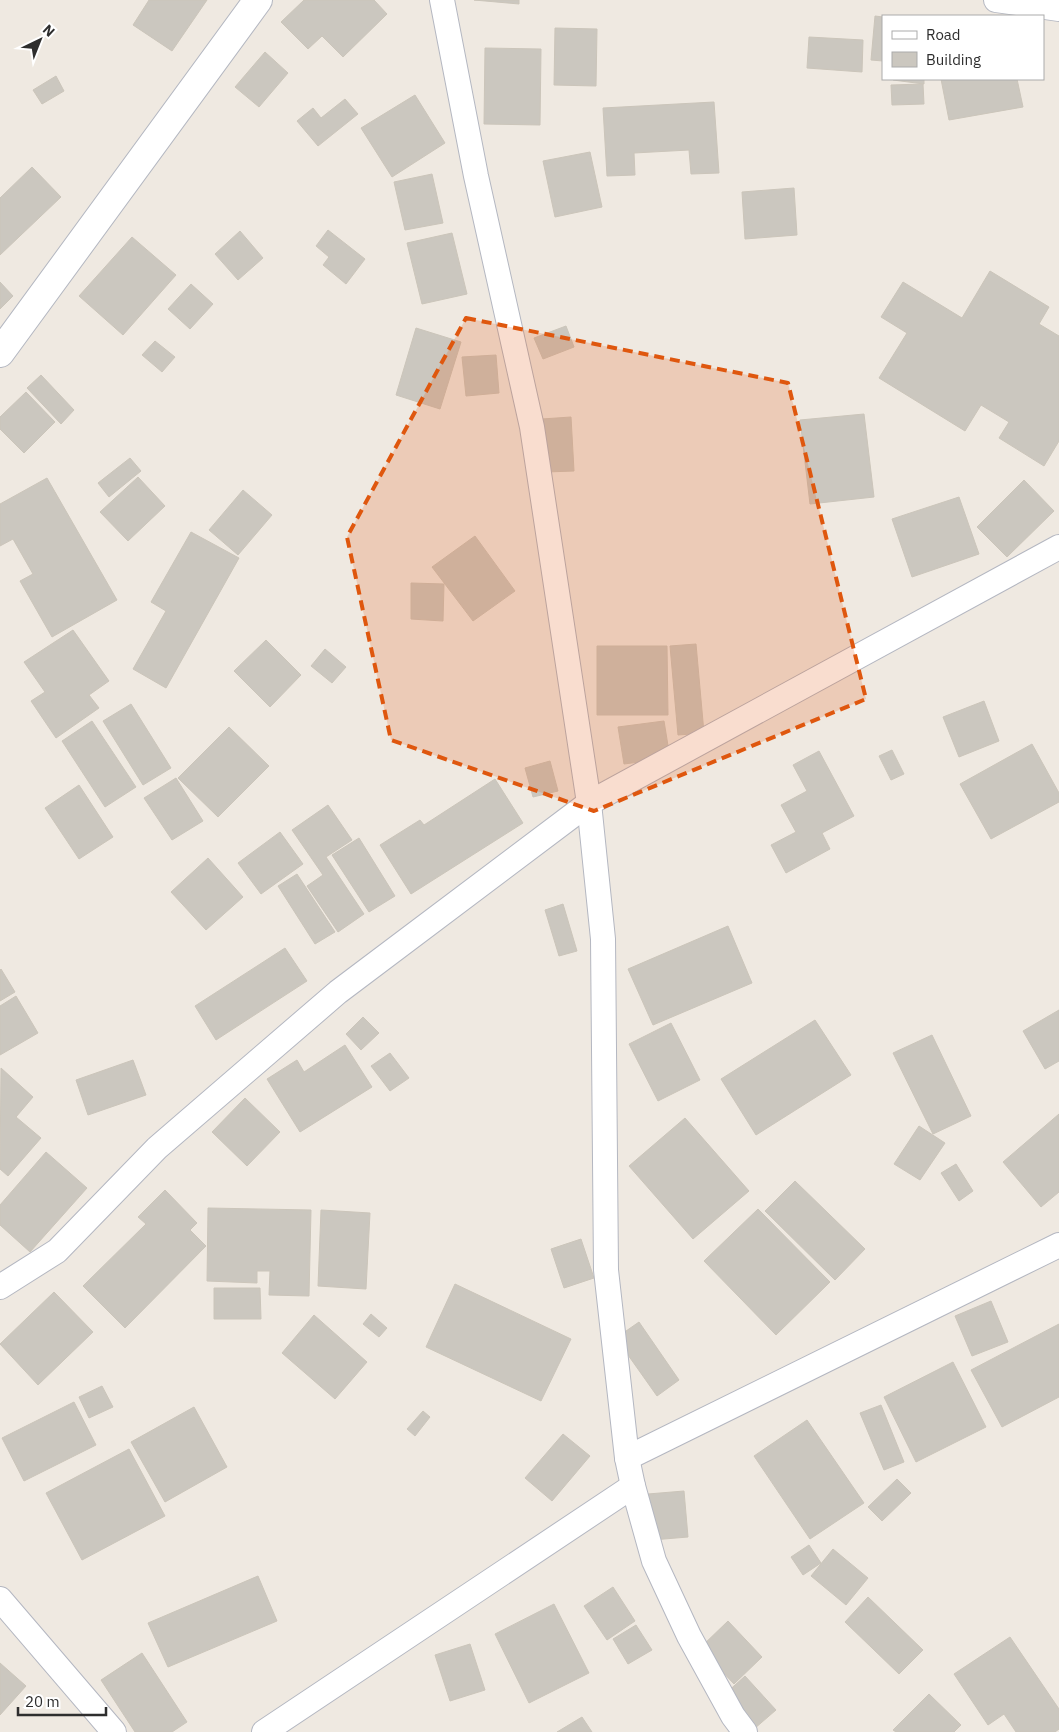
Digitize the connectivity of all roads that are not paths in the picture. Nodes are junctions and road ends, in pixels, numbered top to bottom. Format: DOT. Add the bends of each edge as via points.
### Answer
graph roads {
  1 [pos="258,0"];
  2 [pos="442,0"];
  3 [pos="996,0"];
  4 [pos="1059,9"];
  5 [pos="0,353"];
  6 [pos="1059,547"];
  7 [pos="589,803"];
  8 [pos="1059,1245"];
  9 [pos="0,1287"];
  10 [pos="628,1458"];
  11 [pos="633,1486"];
  12 [pos="0,1599"];
  13 [pos="114,1732"];
  14 [pos="264,1732"];
  15 [pos="745,1732"];
  1 -- 5 [label="main road"];
  2 -- 7 [label="street" via="476,176 532,427"];
  3 -- 4 [label="street"];
  6 -- 7 [label="street"];
  7 -- 9 [label="street" via="338,992 157,1148 57,1252"];
  7 -- 10 [label="street" via="603,939 606,1270"];
  8 -- 10 [label="street"];
  10 -- 11 [label="street"];
  11 -- 14 [label="street"];
  11 -- 15 [label="street" via="654,1561 689,1636"];
  12 -- 13 [label="street"];
}
